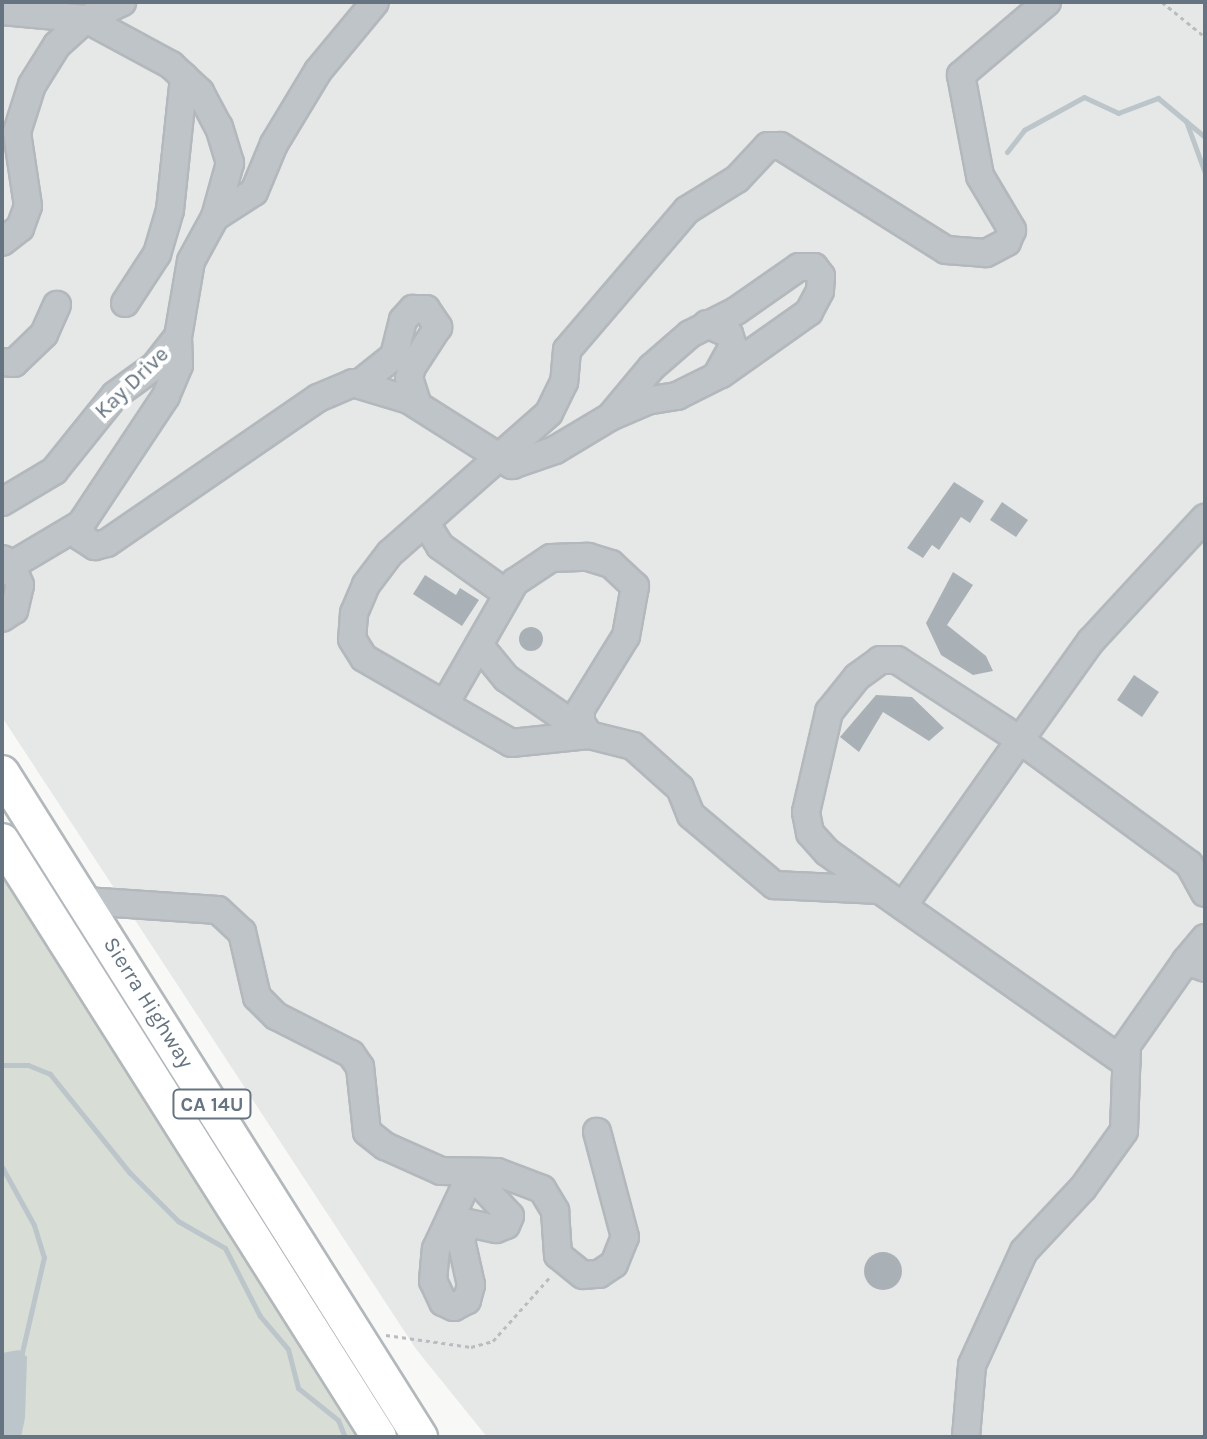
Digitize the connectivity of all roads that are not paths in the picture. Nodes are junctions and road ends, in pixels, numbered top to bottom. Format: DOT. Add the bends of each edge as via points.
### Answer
graph roads {
  1 [pos="122,2"];
  2 [pos="375,2"];
  3 [pos="1047,2"];
  4 [pos="2,11"];
  5 [pos="86,19"];
  6 [pos="184,77"];
  7 [pos="215,217"];
  8 [pos="2,242"];
  9 [pos="125,303"];
  10 [pos="57,305"];
  11 [pos="707,324"];
  12 [pos="178,337"];
  13 [pos="2,362"];
  14 [pos="715,378"];
  15 [pos="359,384"];
  16 [pos="418,405"];
  17 [pos="610,417"];
  18 [pos="495,458"];
  19 [pos="2,502"];
  20 [pos="1205,518"];
  21 [pos="81,524"];
  22 [pos="427,525"];
  23 [pos="5,564"];
  24 [pos="506,593"];
  25 [pos="2,618"];
  26 [pos="479,645"];
  27 [pos="445,704"];
  28 [pos="589,735"];
  29 [pos="1020,740"];
  30 [pos="2,773"];
  31 [pos="2,841"];
  32 [pos="880,890"];
  33 [pos="1205,893"];
  34 [pos="85,901"];
  35 [pos="903,906"];
  36 [pos="51,921"];
  37 [pos="1205,938"];
  38 [pos="1196,964"];
  39 [pos="1126,1063"];
  40 [pos="597,1132"];
  41 [pos="471,1174"];
  42 [pos="379,1437"];
  43 [pos="420,1437"];
  44 [pos="966,1437"];
  1 -- 5 [label="street"];
  2 -- 7 [label="street, Kay Drive" via="318,71 274,144 254,192"];
  3 -- 18 [label="street" via="961,75 980,176 1012,230 1007,242 986,253 946,250 780,146 768,146 737,179 687,210 567,350 564,382 549,413"];
  4 -- 5 [label="street"];
  5 -- 6 [label="street" via="113,30"];
  5 -- 8 [label="street" via="57,45 32,85 17,132 28,206 20,228"];
  6 -- 7 [label="street" via="200,92 219,127 230,163"];
  6 -- 9 [label="street" via="170,210 157,254"];
  7 -- 12 [label="street, Kay Drive" via="191,261"];
  10 -- 13 [label="street" via="44,334 14,363"];
  11 -- 14 [label="street" via="729,334 733,346"];
  11 -- 14 [label="street" via="736,311 799,267 814,267 821,276 809,312"];
  11 -- 17 [label="street" via="652,367"];
  12 -- 19 [label="street, Kay Drive" via="155,366 115,395 54,471"];
  12 -- 21 [label="street" via="179,365 166,396"];
  14 -- 17 [label="street"];
  15 -- 16 [label="street"];
  15 -- 16 [label="street" via="394,356 403,320 413,309 426,309 438,327 409,378"];
  15 -- 21 [label="street" via="318,398 107,543 87,542 81,537"];
  16 -- 18 [label="street"];
  17 -- 18 [label="street" via="541,455 512,465"];
  18 -- 22 [label="street"];
  20 -- 29 [label="street" via="1056,687"];
  21 -- 23 [label="street"];
  22 -- 24 [label="street" via="440,546"];
  22 -- 27 [label="street" via="390,553 366,585 354,613 352,639 364,658"];
  23 -- 25 [label="street" via="20,600"];
  24 -- 26 [label="street"];
  24 -- 28 [label="street" via="527,571 551,558 571,556 611,564 635,586 626,636 581,709 581,723"];
  26 -- 27 [label="street"];
  26 -- 28 [label="street" via="506,678"];
  27 -- 28 [label="street" via="511,743"];
  28 -- 32 [label="street" via="633,746 655,761 680,788 691,815 774,885"];
  29 -- 32 [label="street" via="897,660 880,660 857,677 829,712 806,812 810,833 827,852"];
  29 -- 33 [label="street" via="1189,864"];
  29 -- 35 [label="street"];
  30 -- 34 [label="main road, Sierra Highway / CA 14U"];
  31 -- 36 [label="main road, Sierra Highway / CA 14U"];
  32 -- 35 [label="street"];
  34 -- 36 [label="main road"];
  34 -- 41 [label="street" via="218,910 242,932 257,997 276,1016 351,1054 360,1067 367,1132 441,1171"];
  34 -- 43 [label="main road, Sierra Highway / CA 14U"];
  35 -- 39 [label="street"];
  36 -- 42 [label="main road, Sierra Highway / CA 14U"];
  37 -- 38 [label="street"];
  38 -- 39 [label="street" via="1127,1045"];
  39 -- 44 [label="street" via="1124,1131 1083,1188 1024,1251 972,1365"];
  40 -- 41 [label="street" via="625,1237 614,1264 599,1274 583,1275 561,1263 555,1211 542,1189 521,1177"];
  41 -- 41 [label="street" via="436,1249 433,1281 443,1302 454,1307 467,1300 471,1285 461,1240 467,1223 496,1229 510,1216"];
}
